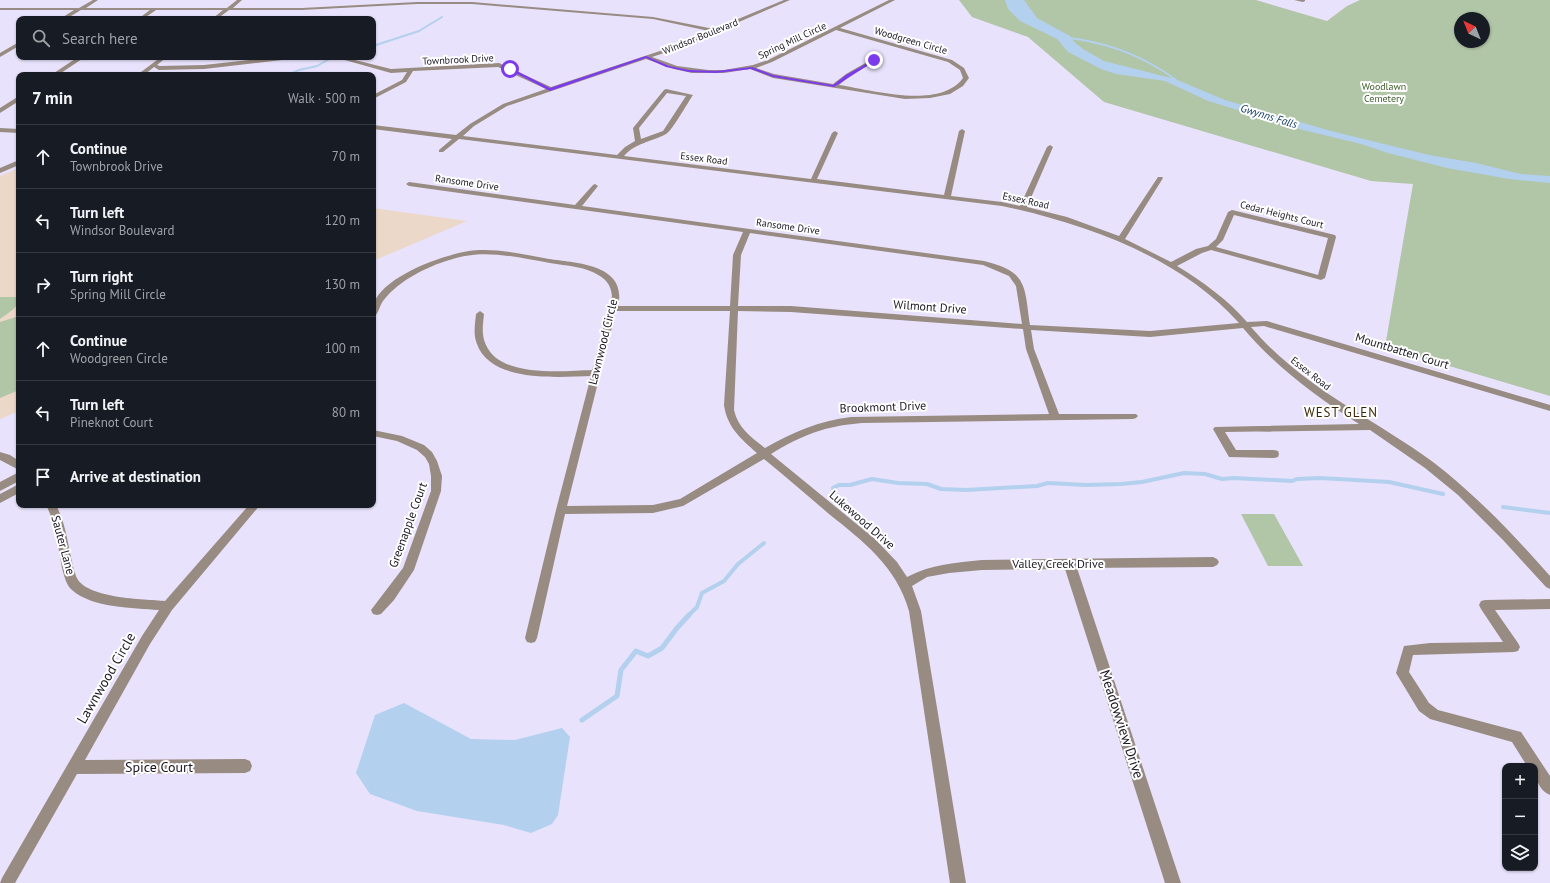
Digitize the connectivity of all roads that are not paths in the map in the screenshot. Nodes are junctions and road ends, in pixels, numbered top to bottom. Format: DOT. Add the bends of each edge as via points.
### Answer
graph roads {
  1 [pos="96,0"];
  2 [pos="240,0"];
  3 [pos="788,0"];
  4 [pos="893,0"];
  5 [pos="1296,0"];
  6 [pos="454,1"];
  7 [pos="1304,1"];
  8 [pos="385,2"];
  9 [pos="308,4"];
  10 [pos="0,9"];
  11 [pos="80,9"];
  12 [pos="155,9"];
  13 [pos="227,9"];
  14 [pos="302,9"];
  15 [pos="67,16"];
  16 [pos="144,16"];
  17 [pos="218,16"];
  18 [pos="837,29"];
  19 [pos="714,32"];
  20 [pos="16,46"];
  21 [pos="0,55"];
  22 [pos="646,57"];
  23 [pos="77,60"];
  24 [pos="160,60"];
  25 [pos="264,60"];
  26 [pos="347,60"];
  27 [pos="874,60"];
  28 [pos="153,65"];
  29 [pos="752,68"];
  30 [pos="410,71"];
  31 [pos="59,72"];
  32 [pos="144,72"];
  33 [pos="834,86"];
  34 [pos="550,90"];
  35 [pos="376,95"];
  36 [pos="16,100"];
  37 [pos="0,111"];
  38 [pos="376,127"];
  39 [pos="0,130"];
  40 [pos="16,131"];
  41 [pos="962,131"];
  42 [pos="835,133"];
  43 [pos="457,137"];
  44 [pos="638,142"];
  45 [pos="1050,147"];
  46 [pos="441,151"];
  47 [pos="619,157"];
  48 [pos="16,163"];
  49 [pos="0,171"];
  50 [pos="1160,178"];
  51 [pos="814,181"];
  52 [pos="409,184"];
  53 [pos="595,186"];
  54 [pos="947,197"];
  55 [pos="577,207"];
  56 [pos="1023,208"];
  57 [pos="747,231"];
  58 [pos="1121,239"];
  59 [pos="1211,248"];
  60 [pos="1172,265"];
  61 [pos="376,307"];
  62 [pos="613,308"];
  63 [pos="733,308"];
  64 [pos="480,314"];
  65 [pos="1246,325"];
  66 [pos="1026,327"];
  67 [pos="595,373"];
  68 [pos="1550,408"];
  69 [pos="1133,416"];
  70 [pos="1055,418"];
  71 [pos="1372,427"];
  72 [pos="376,434"];
  73 [pos="764,453"];
  74 [pos="1274,454"];
  75 [pos="0,456"];
  76 [pos="16,464"];
  77 [pos="16,478"];
  78 [pos="0,487"];
  79 [pos="16,490"];
  80 [pos="0,499"];
  81 [pos="53,508"];
  82 [pos="252,508"];
  83 [pos="560,510"];
  84 [pos="1213,562"];
  85 [pos="1070,565"];
  86 [pos="906,583"];
  87 [pos="1550,584"];
  88 [pos="1550,604"];
  89 [pos="168,606"];
  90 [pos="377,610"];
  91 [pos="531,638"];
  92 [pos="245,766"];
  93 [pos="74,767"];
  94 [pos="1550,788"];
  95 [pos="7,883"];
  96 [pos="958,883"];
  97 [pos="1173,883"];
  1 -- 11 [label="street"];
  2 -- 13 [label="street"];
  3 -- 19 [label="street, Windsor Boulevard"];
  4 -- 18 [label="street, Spring Mill Circle"];
  5 -- 7 [label="street"];
  6 -- 8 [label="street"];
  6 -- 19 [label="street" via="654,18"];
  8 -- 14 [label="street"];
  9 -- 14 [label="street"];
  10 -- 11 [label="street"];
  11 -- 12 [label="street"];
  11 -- 15 [label="street"];
  12 -- 13 [label="street"];
  12 -- 16 [label="street"];
  13 -- 14 [label="street"];
  13 -- 17 [label="street"];
  18 -- 29 [label="street, Spring Mill Circle"];
  18 -- 33 [label="street, Woodgreen Circle" via="950,61 962,69 966,78 953,91 920,97 896,96"];
  19 -- 22 [label="street, Windsor Boulevard"];
  20 -- 21 [label="street"];
  22 -- 29 [label="street, Spring Mill Circle" via="668,67 689,71 716,72"];
  22 -- 34 [label="street, Windsor Boulevard"];
  23 -- 31 [label="street"];
  24 -- 28 [label="street"];
  25 -- 28 [label="street" via="204,67 159,68"];
  26 -- 30 [label="street, Townbrook Drive" via="382,70"];
  27 -- 33 [label="street"];
  28 -- 32 [label="street"];
  29 -- 33 [label="street, Woodgreen Circle" via="773,76"];
  30 -- 34 [label="street, Townbrook Drive" via="481,65 499,66"];
  30 -- 35 [label="street, Townbrook Drive" via="404,81"];
  34 -- 43 [label="street, Windsor Boulevard" via="494,111"];
  36 -- 37 [label="street"];
  38 -- 43 [label="street, Essex Road"];
  39 -- 40 [label="street"];
  41 -- 54 [label="street"];
  42 -- 51 [label="street"];
  43 -- 46 [label="street, Windsor Boulevard"];
  43 -- 47 [label="street, Essex Road"];
  44 -- 44 [label="street" via="636,128 666,91 690,95 663,133"];
  44 -- 47 [label="street" via="627,148"];
  45 -- 56 [label="street"];
  47 -- 51 [label="street, Essex Road"];
  48 -- 49 [label="street"];
  50 -- 58 [label="street"];
  51 -- 54 [label="street, Essex Road"];
  52 -- 55 [label="street, Ransome Drive"];
  53 -- 55 [label="street"];
  54 -- 56 [label="street, Essex Road"];
  55 -- 57 [label="street, Ransome Drive"];
  56 -- 58 [label="street, Essex Road" via="1063,218"];
  57 -- 63 [label="street, Lukewood Drive" via="737,255"];
  57 -- 66 [label="street, Ransome Drive" via="995,266 1017,280"];
  58 -- 60 [label="street, Essex Road"];
  59 -- 59 [label="street, Cedar Heights Court" via="1321,278 1332,237 1232,212 1219,240"];
  59 -- 60 [label="street"];
  60 -- 65 [label="street, Essex Road" via="1213,294"];
  61 -- 62 [label="street, Lawnwood Circle" via="390,289 416,272 456,256 482,252 597,270 614,285 616,296"];
  62 -- 63 [label="street, Wilmont Drive"];
  62 -- 67 [label="street, Lawnwood Circle"];
  63 -- 66 [label="street, Wilmont Drive" via="791,309"];
  63 -- 73 [label="street, Lukewood Drive" via="730,415 742,435"];
  64 -- 67 [label="street" via="481,347 493,361 526,372"];
  65 -- 66 [label="street, Wilmont Drive" via="1150,334"];
  65 -- 68 [label="street, Mountbatten Court" via="1276,325"];
  65 -- 71 [label="street, Essex Road" via="1291,372"];
  66 -- 70 [label="street, Ransome Drive" via="1030,349"];
  67 -- 83 [label="street, Lawnwood Circle"];
  69 -- 70 [label="street, Brookmont Drive"];
  70 -- 73 [label="street, Brookmont Drive" via="839,421 805,430"];
  71 -- 74 [label="street" via="1218,429 1233,454"];
  71 -- 87 [label="street, Essex Road" via="1429,465 1457,488 1498,526"];
  72 -- 90 [label="street, Greenapple Court" via="408,440 418,446 433,462 438,479 408,570"];
  73 -- 83 [label="street, Brookmont Drive" via="698,494 669,506 637,510"];
  73 -- 86 [label="street, Lukewood Drive" via="871,542"];
  75 -- 76 [label="street"];
  77 -- 78 [label="street"];
  79 -- 80 [label="street"];
  81 -- 89 [label="street, Sauter Lane" via="70,577 76,586 100,598"];
  82 -- 89 [label="street, Lawnwood Circle"];
  83 -- 91 [label="street, Lawnwood Circle"];
  84 -- 85 [label="street, Valley Creek Drive"];
  85 -- 86 [label="street, Valley Creek Drive" via="982,565 949,568 925,573"];
  85 -- 97 [label="street, Meadowview Drive"];
  86 -- 96 [label="street, Lukewood Drive" via="915,611"];
  88 -- 94 [label="street" via="1485,605 1514,647 1408,650 1402,673 1424,707 1435,715 1516,737"];
  89 -- 93 [label="street, Lawnwood Circle"];
  92 -- 93 [label="street, Spice Court"];
  93 -- 95 [label="street, Lawnwood Circle"];
}
